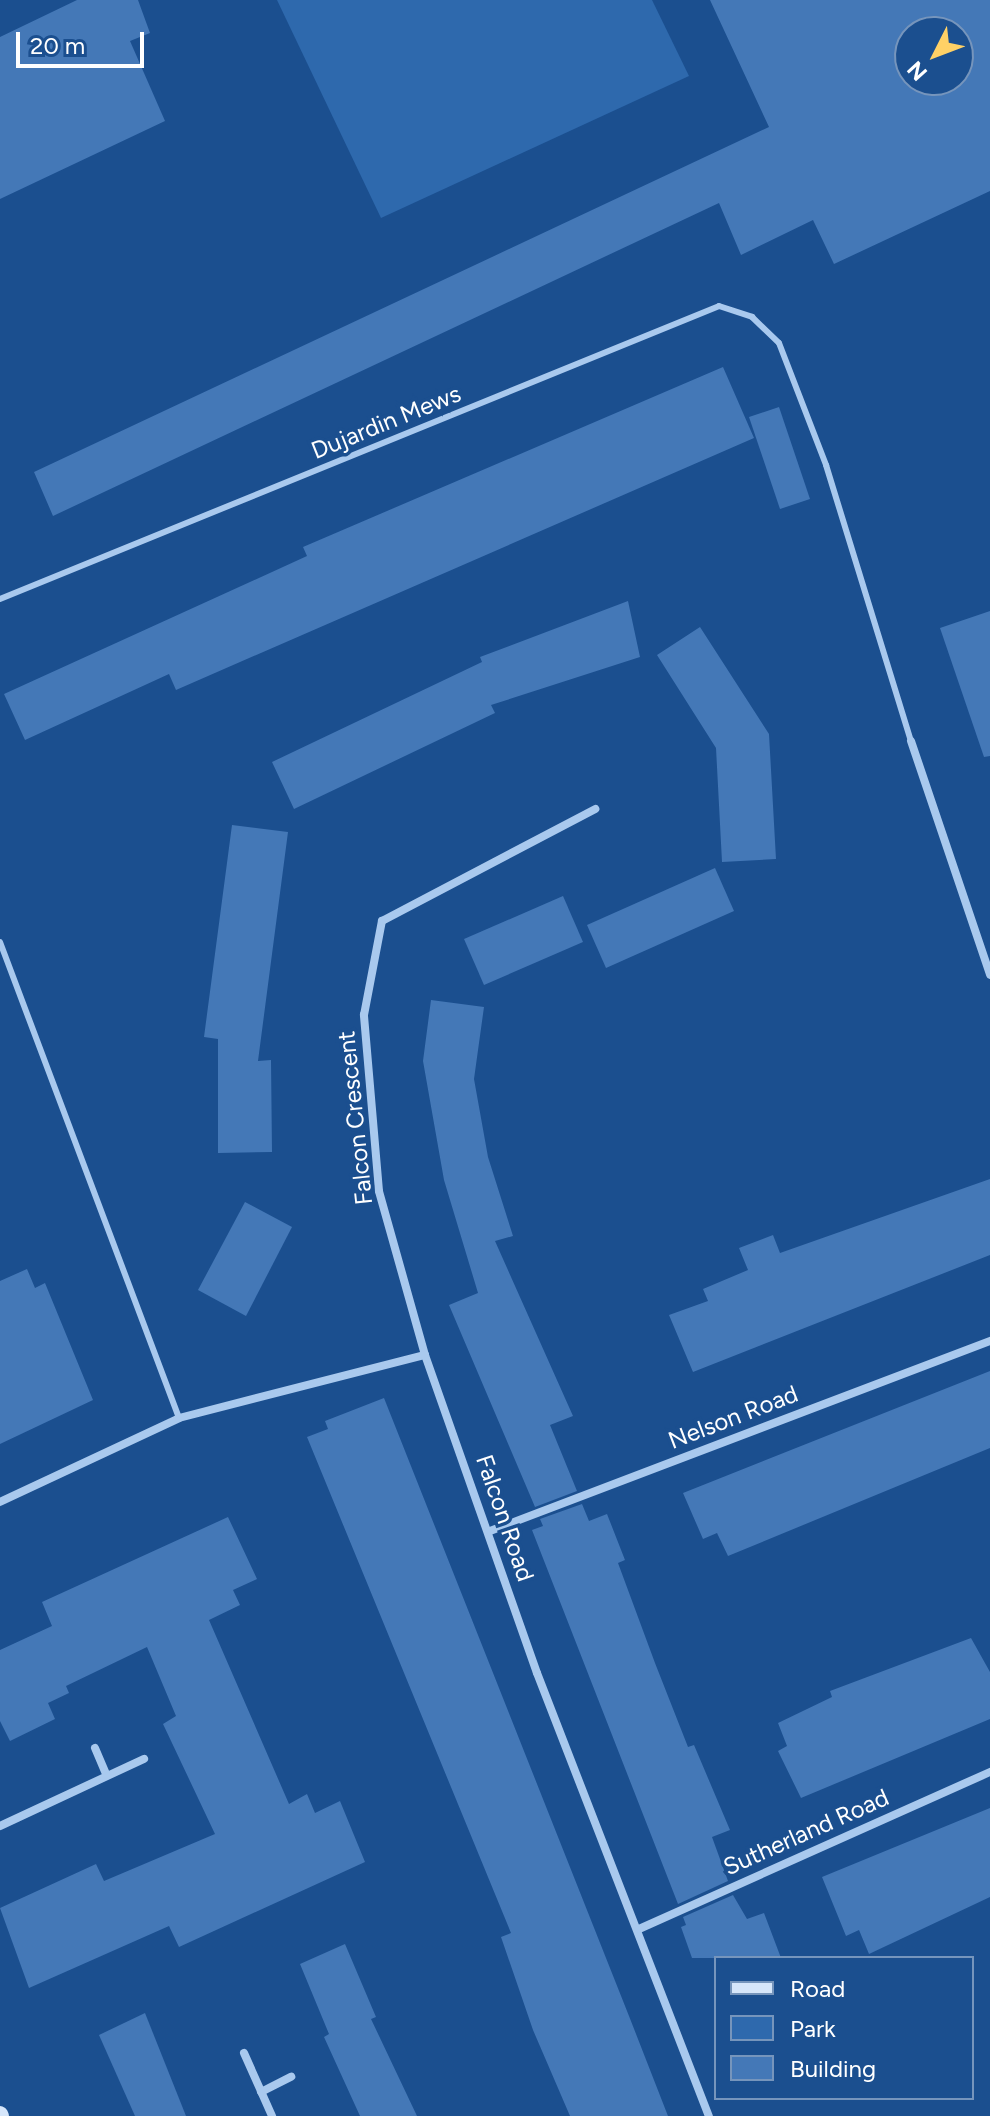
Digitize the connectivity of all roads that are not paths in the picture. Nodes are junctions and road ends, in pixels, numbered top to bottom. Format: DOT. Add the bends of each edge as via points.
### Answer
graph roads {
  1 [pos="0,599"];
  2 [pos="911,741"];
  3 [pos="595,809"];
  4 [pos="0,942"];
  5 [pos="990,975"];
  6 [pos="990,1341"];
  7 [pos="425,1355"];
  8 [pos="179,1418"];
  9 [pos="0,1502"];
  10 [pos="490,1531"];
  11 [pos="95,1748"];
  12 [pos="144,1759"];
  13 [pos="990,1772"];
  14 [pos="107,1776"];
  15 [pos="0,1826"];
  16 [pos="639,1929"];
  17 [pos="244,2053"];
  18 [pos="291,2077"];
  19 [pos="261,2092"];
  20 [pos="272,2116"];
  21 [pos="709,2116"];
  1 -- 2 [label="lane, Dujardin Mews" via="719,306 752,317 779,343 826,465"];
  2 -- 5 [label="street"];
  3 -- 7 [label="street, Falcon Crescent" via="382,921 364,1015 379,1191"];
  4 -- 8 [label="lane"];
  6 -- 10 [label="street, Nelson Road"];
  7 -- 8 [label="street"];
  7 -- 10 [label="street, Falcon Road"];
  8 -- 9 [label="street"];
  10 -- 16 [label="street, Falcon Road" via="537,1673"];
  11 -- 14 [label="street"];
  12 -- 14 [label="street"];
  13 -- 16 [label="street, Sutherland Road"];
  14 -- 15 [label="street"];
  16 -- 21 [label="street, Falcon Road"];
  17 -- 19 [label="street"];
  18 -- 19 [label="street"];
  19 -- 20 [label="street"];
}
